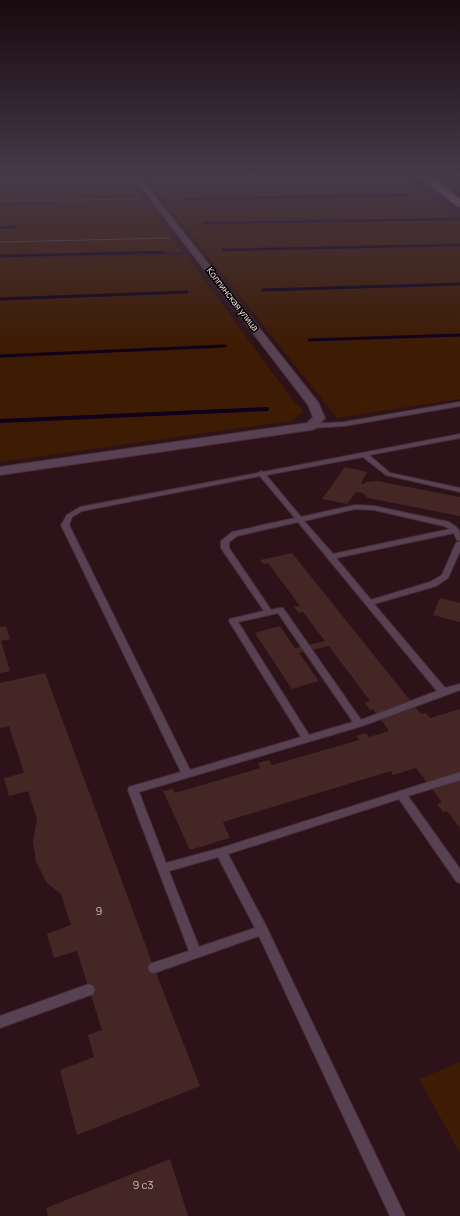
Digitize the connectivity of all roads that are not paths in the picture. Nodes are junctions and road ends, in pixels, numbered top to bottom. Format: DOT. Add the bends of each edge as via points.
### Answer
graph roads {
  1 [pos="179,232"];
  2 [pos="460,404"];
  3 [pos="311,426"];
  4 [pos="460,436"];
  5 [pos="365,455"];
  6 [pos="0,472"];
  7 [pos="261,473"];
  8 [pos="460,490"];
  9 [pos="299,519"];
  10 [pos="456,530"];
  11 [pos="460,538"];
  12 [pos="460,544"];
  13 [pos="331,557"];
  14 [pos="369,603"];
  15 [pos="269,612"];
  16 [pos="460,687"];
  17 [pos="443,692"];
  18 [pos="359,724"];
  19 [pos="307,739"];
  20 [pos="187,774"];
  21 [pos="460,776"];
  22 [pos="401,795"];
  23 [pos="222,852"];
  24 [pos="164,868"];
  25 [pos="460,878"];
  26 [pos="262,930"];
  27 [pos="196,954"];
  28 [pos="154,968"];
  29 [pos="89,990"];
  30 [pos="0,1022"];
  31 [pos="398,1216"];
  1 -- 3 [label="street, Колпинская улица" via="314,404 319,418"];
  2 -- 3 [label="lane" via="344,424"];
  3 -- 6 [label="street"];
  4 -- 5 [label="lane"];
  5 -- 7 [label="lane"];
  5 -- 8 [label="lane" via="388,474"];
  7 -- 9 [label="lane"];
  7 -- 20 [label="lane" via="80,509 69,516 65,526"];
  9 -- 10 [label="lane" via="355,507 374,508 446,524"];
  9 -- 13 [label="lane"];
  9 -- 15 [label="lane" via="235,534 225,541 225,548"];
  10 -- 11 [label="lane"];
  10 -- 13 [label="lane"];
  12 -- 14 [label="lane" via="445,576 433,584"];
  13 -- 14 [label="lane"];
  14 -- 17 [label="lane"];
  15 -- 18 [label="lane" via="280,610"];
  15 -- 19 [label="lane" via="233,621"];
  16 -- 17 [label="lane"];
  17 -- 18 [label="lane"];
  18 -- 19 [label="lane"];
  19 -- 20 [label="lane"];
  20 -- 24 [label="lane" via="133,790"];
  21 -- 22 [label="lane"];
  22 -- 23 [label="lane"];
  22 -- 25 [label="lane"];
  23 -- 24 [label="lane"];
  23 -- 26 [label="lane"];
  24 -- 27 [label="lane"];
  26 -- 27 [label="lane"];
  26 -- 31 [label="lane"];
  27 -- 28 [label="lane"];
  29 -- 30 [label="lane"];
}
